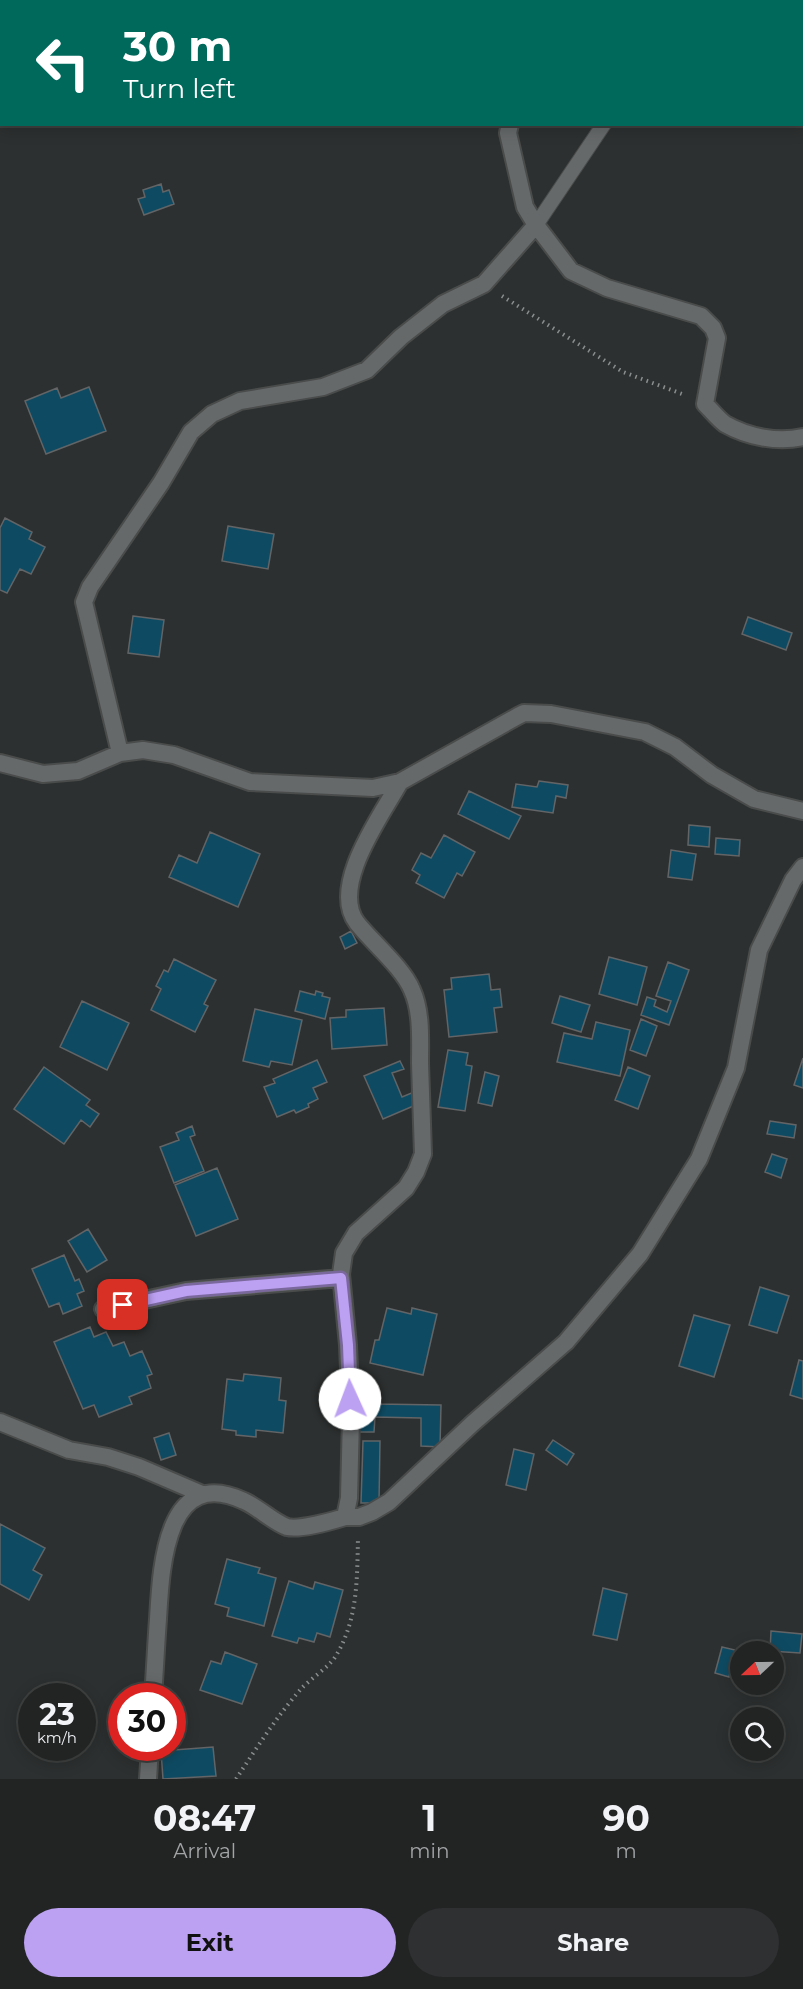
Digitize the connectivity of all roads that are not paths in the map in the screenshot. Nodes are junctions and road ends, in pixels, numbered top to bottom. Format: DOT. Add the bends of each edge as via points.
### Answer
graph roads {
  1 [pos="510,126"];
  2 [pos="603,126"];
  3 [pos="536,225"];
  4 [pos="803,436"];
  5 [pos="120,753"];
  6 [pos="0,763"];
  7 [pos="400,782"];
  8 [pos="803,812"];
  9 [pos="803,867"];
  10 [pos="341,1278"];
  11 [pos="103,1309"];
  12 [pos="0,1422"];
  13 [pos="202,1494"];
  14 [pos="352,1517"];
  15 [pos="154,1683"];
  16 [pos="149,1761"];
  17 [pos="148,1779"];
  1 -- 3 [label="street" via="508,134 525,207"];
  2 -- 3 [label="lane"];
  3 -- 4 [label="street" via="571,271 607,288 701,316 713,327 717,338 705,404 724,423 753,435 788,440"];
  3 -- 5 [label="street" via="484,284 443,304 367,370 323,387 240,401 212,414 191,432 90,587 84,603"];
  5 -- 6 [label="street" via="78,771 43,774"];
  5 -- 7 [label="street" via="143,750 174,755 250,782 373,788"];
  7 -- 8 [label="street" via="524,713 551,714 645,732 754,799"];
  7 -- 10 [label="street" via="359,855 349,881 350,901 355,921 412,990 420,1032 423,1154 406,1188 350,1241 341,1262"];
  9 -- 14 [label="street" via="759,950 736,1068 699,1160 639,1254 566,1341 390,1502"];
  10 -- 11 [label="street" via="186,1291"];
  10 -- 14 [label="street" via="348,1345"];
  12 -- 13 [label="street" via="69,1450 115,1459"];
  13 -- 14 [label="street" via="216,1492 243,1500 288,1527"];
  13 -- 15 [label="street" via="177,1516 167,1543 160,1578"];
  16 -- 17 [label="street"];
}
